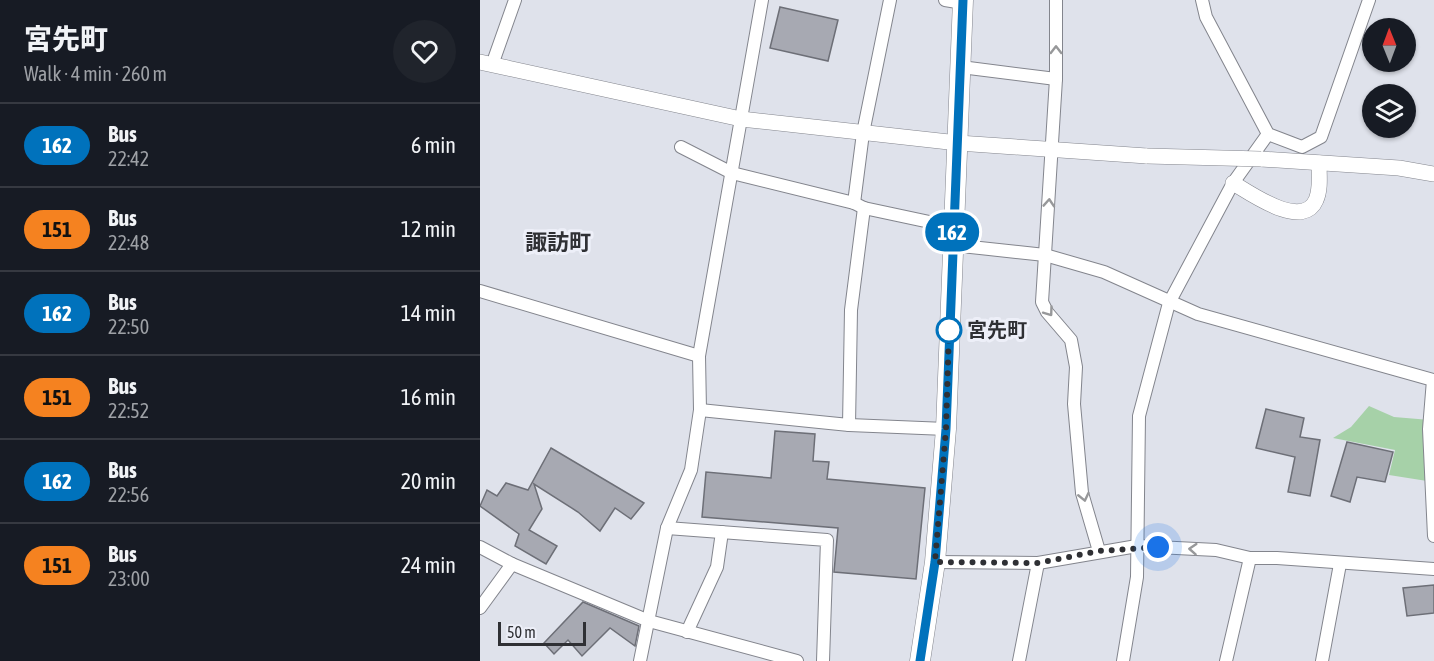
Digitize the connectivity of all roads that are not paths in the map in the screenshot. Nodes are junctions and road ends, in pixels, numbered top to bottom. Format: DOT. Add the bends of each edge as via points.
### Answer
graph roads {
  1 [pos="514,0"];
  2 [pos="762,0"];
  3 [pos="890,0"];
  4 [pos="1056,0"];
  5 [pos="1202,0"];
  6 [pos="1369,0"];
  7 [pos="957,1"];
  8 [pos="486,63"];
  9 [pos="960,67"];
  10 [pos="1056,79"];
  11 [pos="741,119"];
  12 [pos="863,133"];
  13 [pos="1268,134"];
  14 [pos="958,143"];
  15 [pos="681,147"];
  16 [pos="1053,151"];
  17 [pos="1319,163"];
  18 [pos="732,173"];
  19 [pos="1434,174"];
  20 [pos="1233,183"];
  21 [pos="859,205"];
  22 [pos="952,236"];
  23 [pos="1045,255"];
  24 [pos="480,291"];
  25 [pos="1168,303"];
  26 [pos="699,356"];
  27 [pos="700,410"];
  28 [pos="849,425"];
  29 [pos="946,429"];
  30 [pos="667,528"];
  31 [pos="722,532"];
  32 [pos="1434,536"];
  33 [pos="1137,546"];
  34 [pos="480,547"];
  35 [pos="1099,551"];
  36 [pos="1250,558"];
  37 [pos="935,562"];
  38 [pos="1038,563"];
  39 [pos="512,564"];
  40 [pos="1340,564"];
  41 [pos="1434,569"];
  42 [pos="480,608"];
  43 [pos="649,621"];
  44 [pos="687,632"];
  45 [pos="640,661"];
  46 [pos="797,661"];
  47 [pos="823,661"];
  48 [pos="920,661"];
  49 [pos="1019,661"];
  50 [pos="1123,661"];
  51 [pos="1226,661"];
  52 [pos="1322,661"];
  1 -- 8 [label="street"];
  2 -- 11 [label="street"];
  3 -- 12 [label="street"];
  10 -- 4 [label="street, one-way"];
  5 -- 13 [label="street" via="1206,17"];
  6 -- 13 [label="street" via="1321,137 1302,147"];
  7 -- 9 [label="main road"];
  8 -- 11 [label="street"];
  9 -- 10 [label="street"];
  9 -- 14 [label="main road"];
  10 -- 16 [label="street"];
  11 -- 12 [label="street"];
  11 -- 18 [label="street"];
  12 -- 14 [label="street"];
  12 -- 21 [label="street"];
  13 -- 20 [label="street"];
  14 -- 16 [label="street"];
  14 -- 22 [label="main road"];
  15 -- 18 [label="street"];
  16 -- 17 [label="street, bridge"];
  23 -- 16 [label="street, one-way"];
  17 -- 19 [label="street"];
  17 -- 20 [label="street" via="1316,203 1307,210 1294,213 1273,206"];
  18 -- 21 [label="street"];
  18 -- 26 [label="street"];
  20 -- 25 [label="street"];
  21 -- 22 [label="street"];
  21 -- 28 [label="street" via="851,310"];
  22 -- 23 [label="street"];
  22 -- 29 [label="main road"];
  23 -- 25 [label="street" via="1104,272"];
  23 -- 35 [label="street, one-way" via="1042,302 1071,340 1076,367 1074,404 1082,493"];
  24 -- 26 [label="street"];
  25 -- 32 [label="street" via="1433,380 1429,429"];
  25 -- 33 [label="street" via="1139,416"];
  26 -- 27 [label="street"];
  27 -- 28 [label="street"];
  27 -- 30 [label="street" via="691,470"];
  28 -- 29 [label="street"];
  29 -- 37 [label="main road"];
  30 -- 31 [label="street"];
  30 -- 43 [label="street"];
  31 -- 44 [label="street" via="717,567"];
  31 -- 47 [label="street" via="827,540"];
  33 -- 35 [label="street"];
  36 -- 33 [label="street, one-way" via="1216,550"];
  33 -- 50 [label="street" via="1137,577"];
  34 -- 39 [label="street"];
  35 -- 38 [label="street"];
  36 -- 40 [label="street"];
  36 -- 51 [label="street"];
  37 -- 38 [label="street"];
  37 -- 48 [label="main road"];
  38 -- 49 [label="street"];
  39 -- 42 [label="street"];
  39 -- 43 [label="street"];
  40 -- 41 [label="street"];
  40 -- 52 [label="street"];
  43 -- 44 [label="street"];
  43 -- 45 [label="street"];
  44 -- 46 [label="street"];
}
